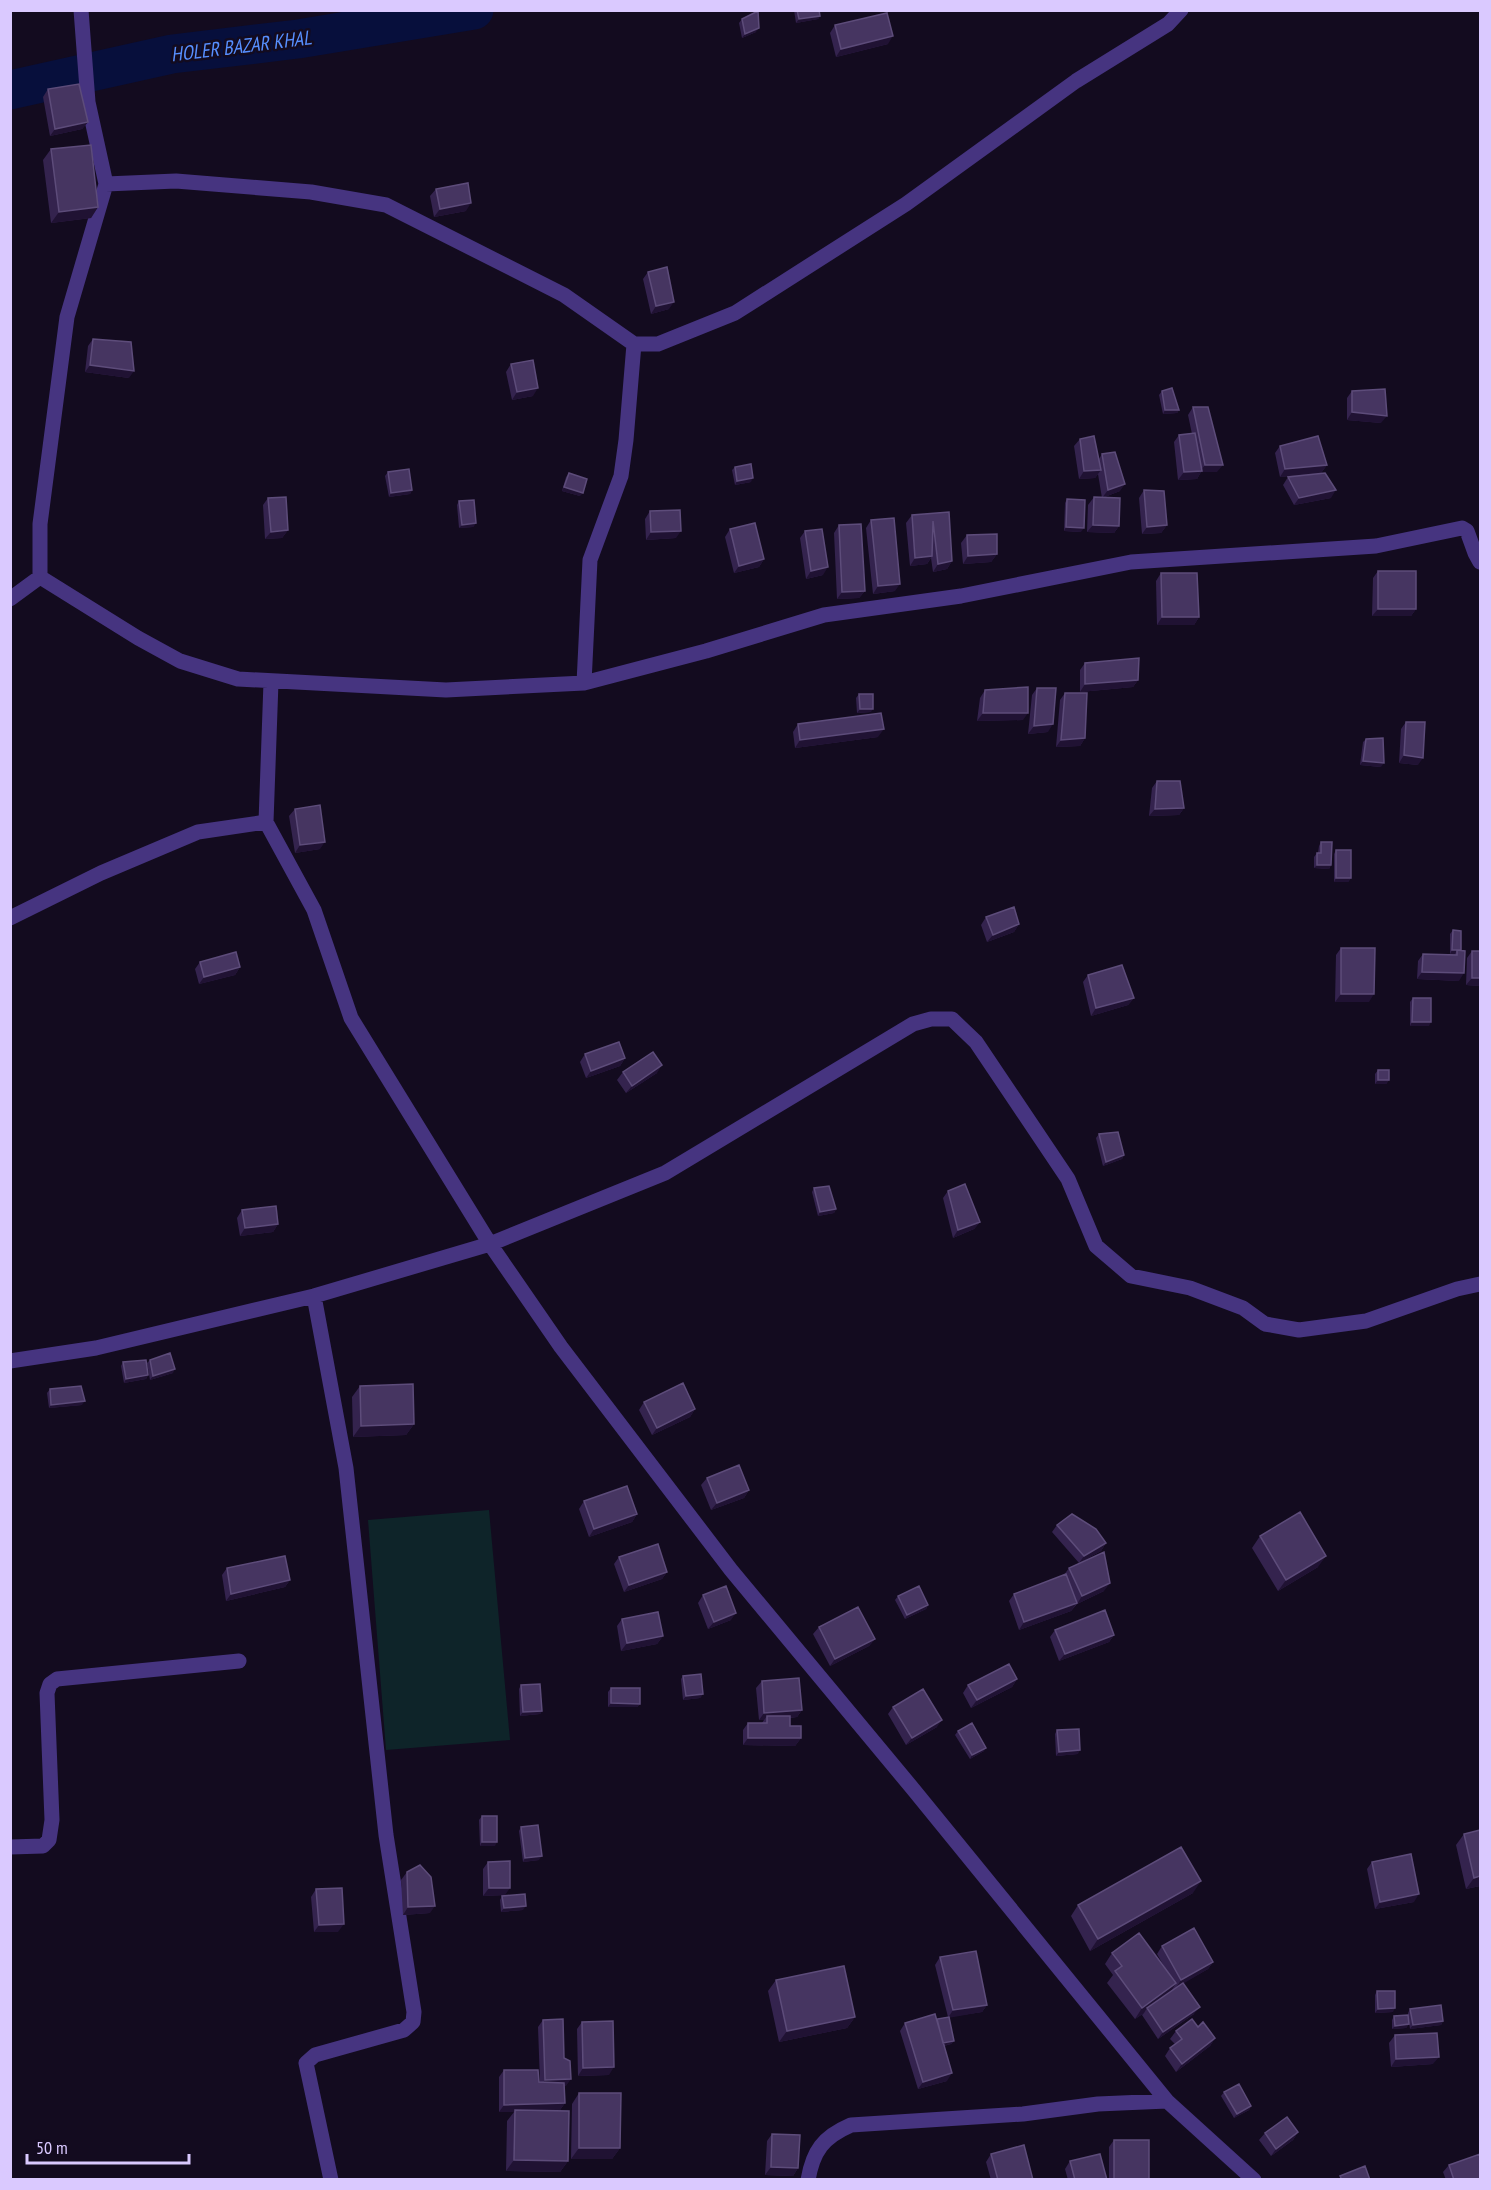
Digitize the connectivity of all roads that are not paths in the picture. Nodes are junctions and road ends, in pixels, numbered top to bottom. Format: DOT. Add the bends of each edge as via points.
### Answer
graph roads {
  1 [pos="81,10"];
  2 [pos="1181,10"];
  3 [pos="106,184"];
  4 [pos="633,344"];
  5 [pos="1480,562"];
  6 [pos="40,577"];
  7 [pos="10,599"];
  8 [pos="271,682"];
  9 [pos="584,683"];
  10 [pos="266,822"];
  11 [pos="10,918"];
  12 [pos="490,1244"];
  13 [pos="1480,1284"];
  14 [pos="314,1296"];
  15 [pos="10,1361"];
  16 [pos="239,1662"];
  17 [pos="10,1846"];
  18 [pos="1167,2101"];
  19 [pos="331,2180"];
  20 [pos="808,2180"];
  21 [pos="1254,2180"];
  1 -- 3 [label="street" via="88,102"];
  2 -- 4 [label="street" via="1168,24 1076,81 906,204 735,313 658,344"];
  3 -- 4 [label="street" via="176,181 311,192 386,205 564,295"];
  3 -- 6 [label="street" via="67,317 40,524"];
  4 -- 9 [label="street" via="621,476 590,560"];
  5 -- 9 [label="street" via="1467,531 1462,528 1376,546 1131,562 961,596 824,615"];
  6 -- 7 [label="street"];
  6 -- 8 [label="street" via="180,661 238,679"];
  8 -- 9 [label="street" via="446,690"];
  8 -- 10 [label="street"];
  10 -- 11 [label="street" via="198,832 101,873"];
  10 -- 12 [label="street" via="314,910 351,1018"];
  12 -- 13 [label="street" via="665,1173 913,1024 952,1019 976,1042 1068,1179 1096,1246 1131,1276 1190,1288 1243,1308 1265,1324 1299,1330 1366,1321 1457,1288"];
  12 -- 14 [label="street"];
  12 -- 18 [label="street" via="561,1347 731,1570"];
  14 -- 15 [label="street" via="96,1348"];
  14 -- 19 [label="street" via="346,1468 386,1835 414,2012 412,2022 404,2030 315,2055 306,2063"];
  16 -- 17 [label="street" via="57,1679 50,1684 49,1840 43,1846"];
  18 -- 20 [label="street" via="851,2125 832,2134 812,2158"];
  18 -- 21 [label="street"];
}
